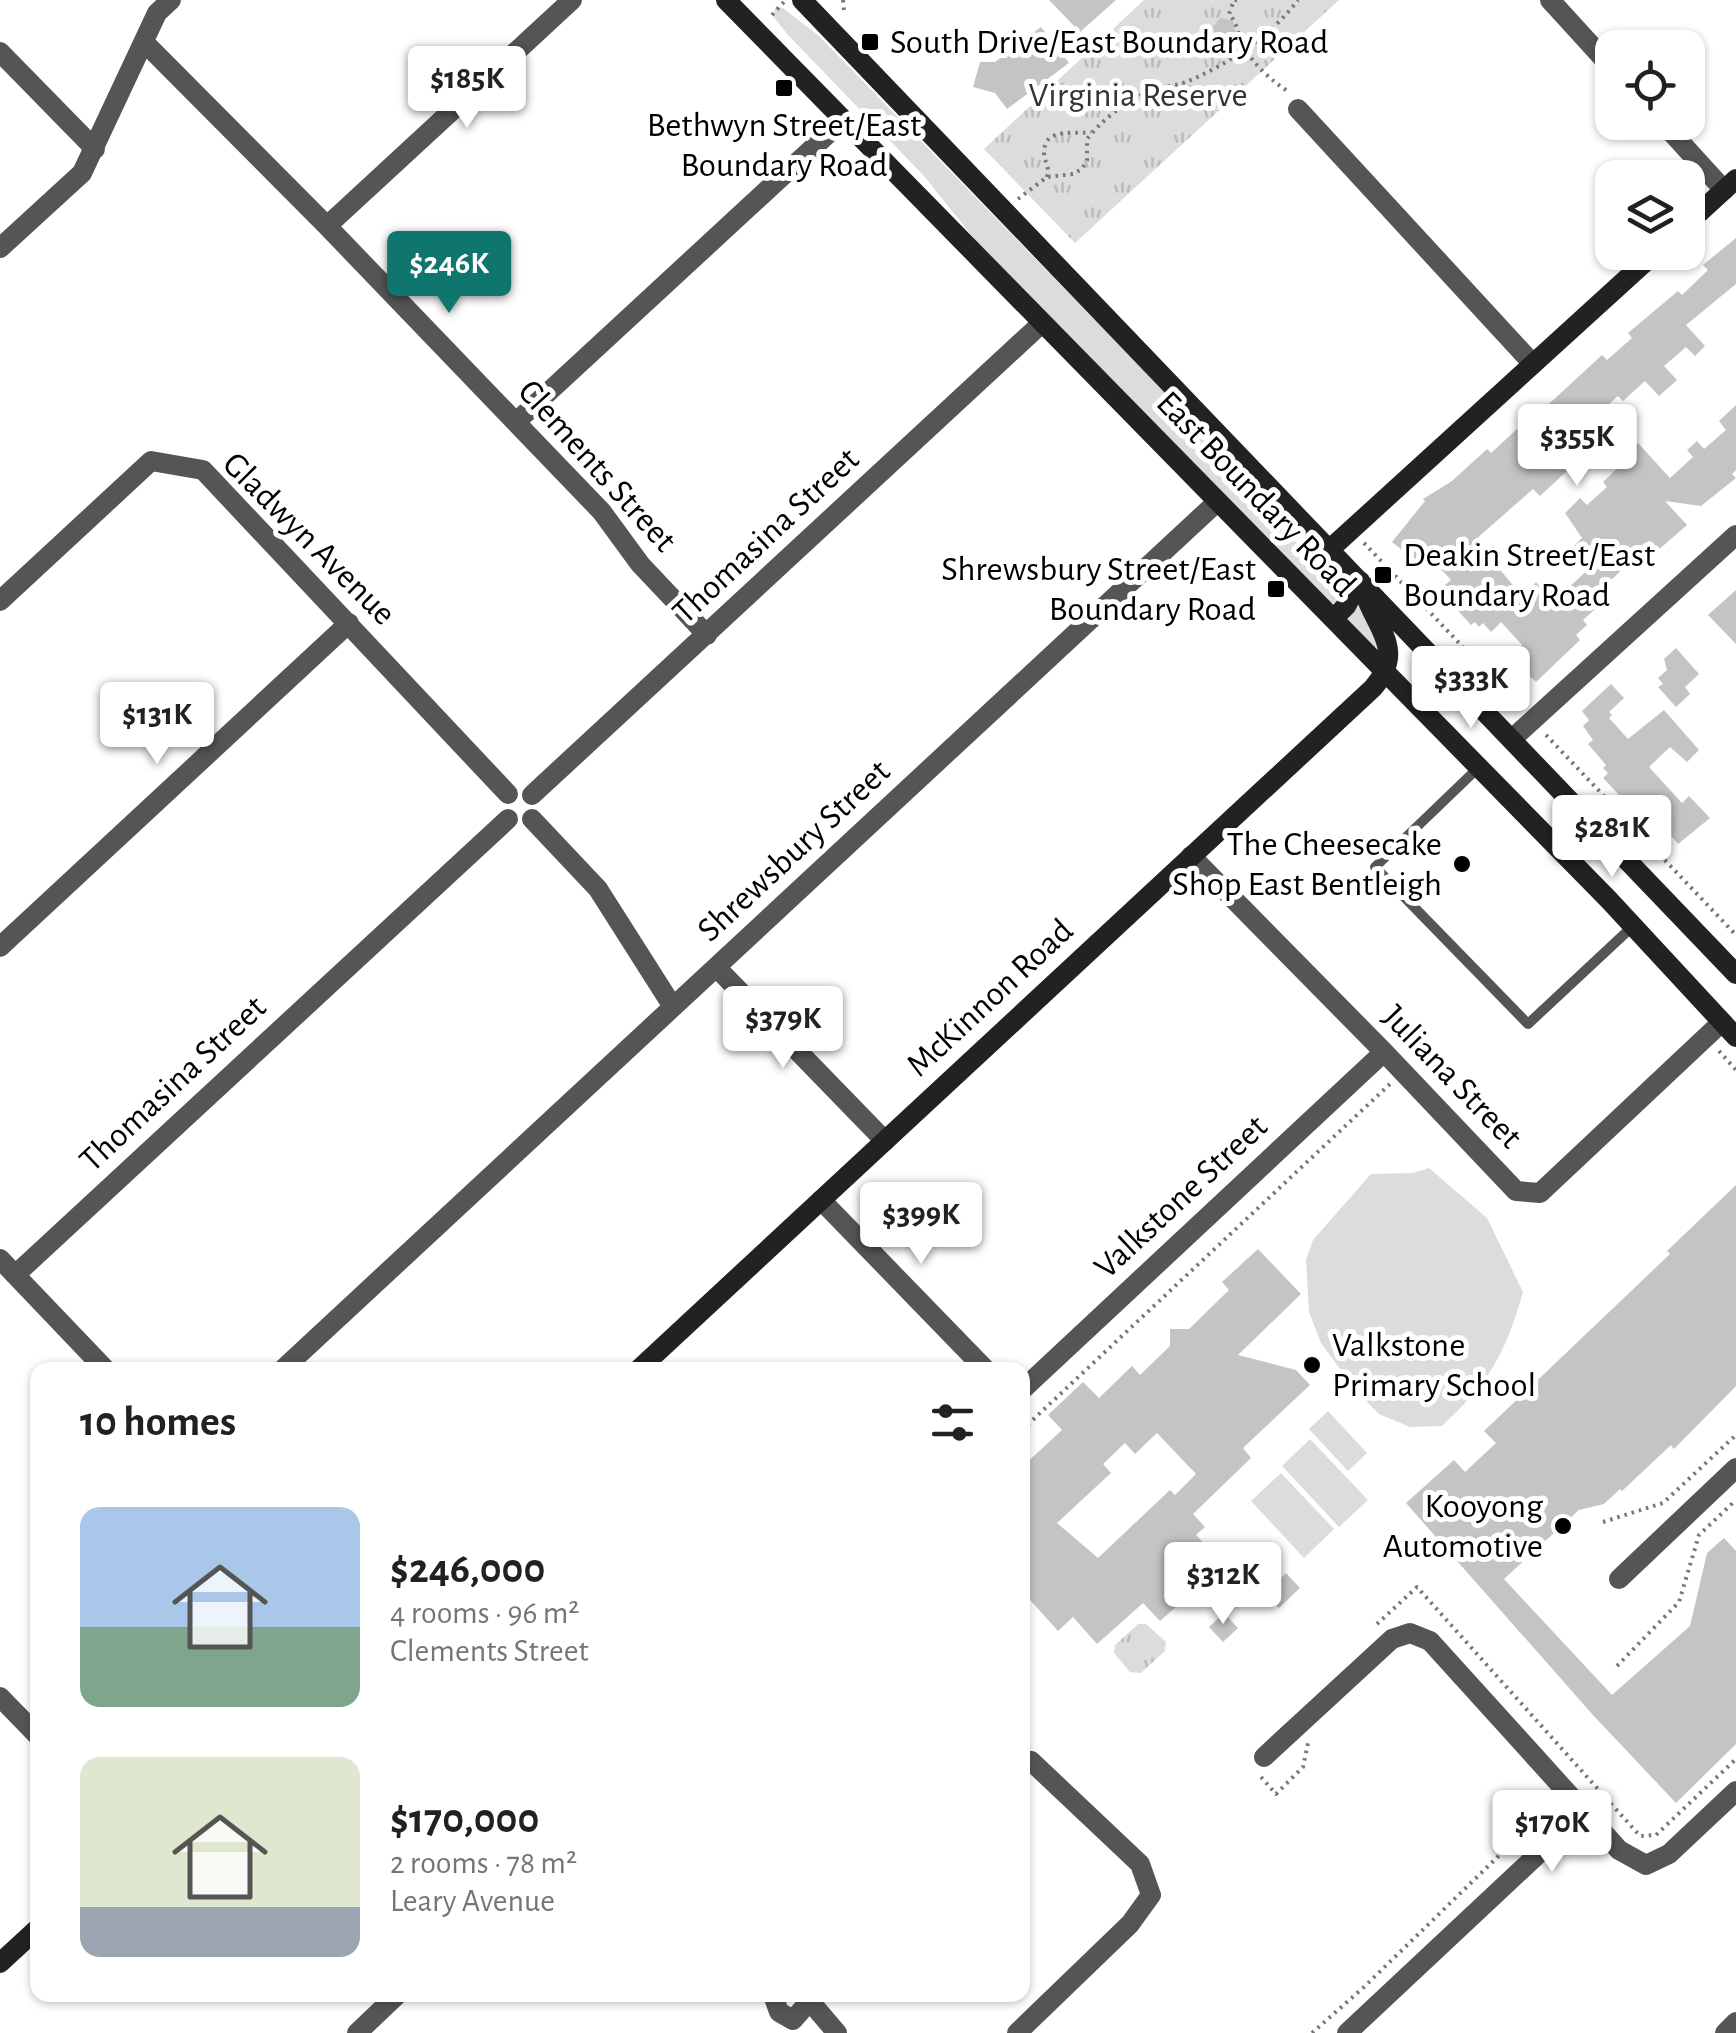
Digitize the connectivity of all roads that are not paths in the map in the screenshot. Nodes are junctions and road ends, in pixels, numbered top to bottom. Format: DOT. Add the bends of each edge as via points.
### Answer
graph roads {
  1 [pos="171,0"];
  2 [pos="572,0"];
  3 [pos="1550,0"];
  4 [pos="793,1"];
  5 [pos="737,4"];
  6 [pos="823,11"];
  7 [pos="144,42"];
  8 [pos="1595,49"];
  9 [pos="0,52"];
  10 [pos="1298,110"];
  11 [pos="844,120"];
  12 [pos="1681,140"];
  13 [pos="95,149"];
  14 [pos="1730,185"];
  15 [pos="1705,208"];
  16 [pos="328,226"];
  17 [pos="0,248"];
  18 [pos="1648,270"];
  19 [pos="1042,323"];
  20 [pos="1533,364"];
  21 [pos="516,422"];
  22 [pos="1217,502"];
  23 [pos="1736,534"];
  24 [pos="1329,550"];
  25 [pos="1360,581"];
  26 [pos="0,602"];
  27 [pos="1333,619"];
  28 [pos="348,623"];
  29 [pos="707,635"];
  30 [pos="1386,674"];
  31 [pos="1513,738"];
  32 [pos="1478,768"];
  33 [pos="508,794"];
  34 [pos="532,795"];
  35 [pos="508,818"];
  36 [pos="532,819"];
  37 [pos="1191,856"];
  38 [pos="1633,926"];
  39 [pos="0,947"];
  40 [pos="717,968"];
  41 [pos="1736,974"];
  42 [pos="673,1007"];
  43 [pos="1729,1029"];
  44 [pos="1384,1052"];
  45 [pos="884,1140"];
  46 [pos="820,1200"];
  47 [pos="0,1260"];
  48 [pos="15,1275"];
  49 [pos="98,1362"];
  50 [pos="291,1362"];
  51 [pos="647,1362"];
  52 [pos="978,1362"];
  53 [pos="1030,1383"];
  54 [pos="1736,1468"];
  55 [pos="1618,1579"];
  56 [pos="0,1697"];
  57 [pos="30,1728"];
  58 [pos="1030,1761"];
  59 [pos="1258,1762"];
  60 [pos="1736,1790"];
  61 [pos="1584,1811"];
  62 [pos="30,1935"];
  63 [pos="0,1963"];
  64 [pos="389,2002"];
  65 [pos="812,2002"];
  66 [pos="784,2015"];
  67 [pos="1736,2022"];
  68 [pos="356,2033"];
  69 [pos="768,2033"];
  70 [pos="819,2033"];
  71 [pos="837,2033"];
  72 [pos="1017,2033"];
  73 [pos="1347,2033"];
  74 [pos="1725,2033"];
  1 -- 7 [label="street"];
  2 -- 16 [label="street"];
  3 -- 8 [label="street"];
  4 -- 6 [label="main road, East Boundary Road"];
  5 -- 11 [label="main road, East Boundary Road"];
  6 -- 24 [label="main road, East Boundary Road" via="1004,212"];
  7 -- 13 [label="street"];
  7 -- 16 [label="street, Clements Street"];
  9 -- 13 [label="street"];
  10 -- 20 [label="street"];
  11 -- 19 [label="main road, East Boundary Road"];
  11 -- 21 [label="street"];
  12 -- 14 [label="street"];
  13 -- 17 [label="street" via="82,173"];
  14 -- 15 [label="main road"];
  16 -- 21 [label="street, Clements Street"];
  18 -- 20 [label="main road"];
  19 -- 22 [label="main road, East Boundary Road"];
  19 -- 29 [label="street, Thomasina Street"];
  20 -- 24 [label="main road"];
  21 -- 29 [label="street, Clements Street"];
  22 -- 27 [label="main road, East Boundary Road"];
  22 -- 40 [label="street, Shrewsbury Street"];
  23 -- 31 [label="street"];
  24 -- 25 [label="main road, East Boundary Road"];
  25 -- 27 [label="main road"];
  25 -- 30 [label="main road" via="1388,644"];
  25 -- 31 [label="main road, East Boundary Road"];
  26 -- 28 [label="street, Gladwyn Avenue" via="151,461 203,470"];
  27 -- 30 [label="main road, East Boundary Road"];
  28 -- 33 [label="street, Gladwyn Avenue"];
  28 -- 39 [label="street"];
  29 -- 34 [label="street, Thomasina Street"];
  30 -- 32 [label="main road, East Boundary Road"];
  30 -- 37 [label="main road, McKinnon Road"];
  31 -- 41 [label="main road, East Boundary Road"];
  32 -- 38 [label="main road, East Boundary Road"];
  32 -- 38 [label="lane" via="1375,867 1514,1010 1528,1024"];
  33 -- 34 [label="street"];
  33 -- 35 [label="street"];
  34 -- 36 [label="street"];
  35 -- 36 [label="street" via="522,824"];
  35 -- 48 [label="street, Thomasina Street"];
  36 -- 42 [label="street" via="598,888"];
  37 -- 44 [label="street, Juliana Street"];
  37 -- 45 [label="main road, McKinnon Road"];
  38 -- 43 [label="main road, East Boundary Road"];
  40 -- 42 [label="street, Shrewsbury Street"];
  40 -- 45 [label="street"];
  42 -- 50 [label="street, Shrewsbury Street"];
  43 -- 44 [label="street, Juliana Street" via="1540,1193 1516,1191"];
  44 -- 53 [label="street, Valkstone Street"];
  45 -- 46 [label="main road, McKinnon Road"];
  46 -- 51 [label="main road, McKinnon Road"];
  46 -- 52 [label="street"];
  47 -- 48 [label="street"];
  48 -- 49 [label="street"];
  54 -- 55 [label="street"];
  56 -- 57 [label="street"];
  58 -- 72 [label="street" via="1140,1864 1151,1895 1130,1924"];
  59 -- 61 [label="street" via="1392,1639 1410,1633 1430,1641"];
  60 -- 61 [label="street" via="1669,1854 1646,1864 1619,1850"];
  61 -- 73 [label="street"];
  62 -- 63 [label="main road"];
  64 -- 68 [label="street"];
  65 -- 71 [label="street"];
  66 -- 69 [label="street"];
  66 -- 70 [label="street"];
  67 -- 74 [label="street"];
}
